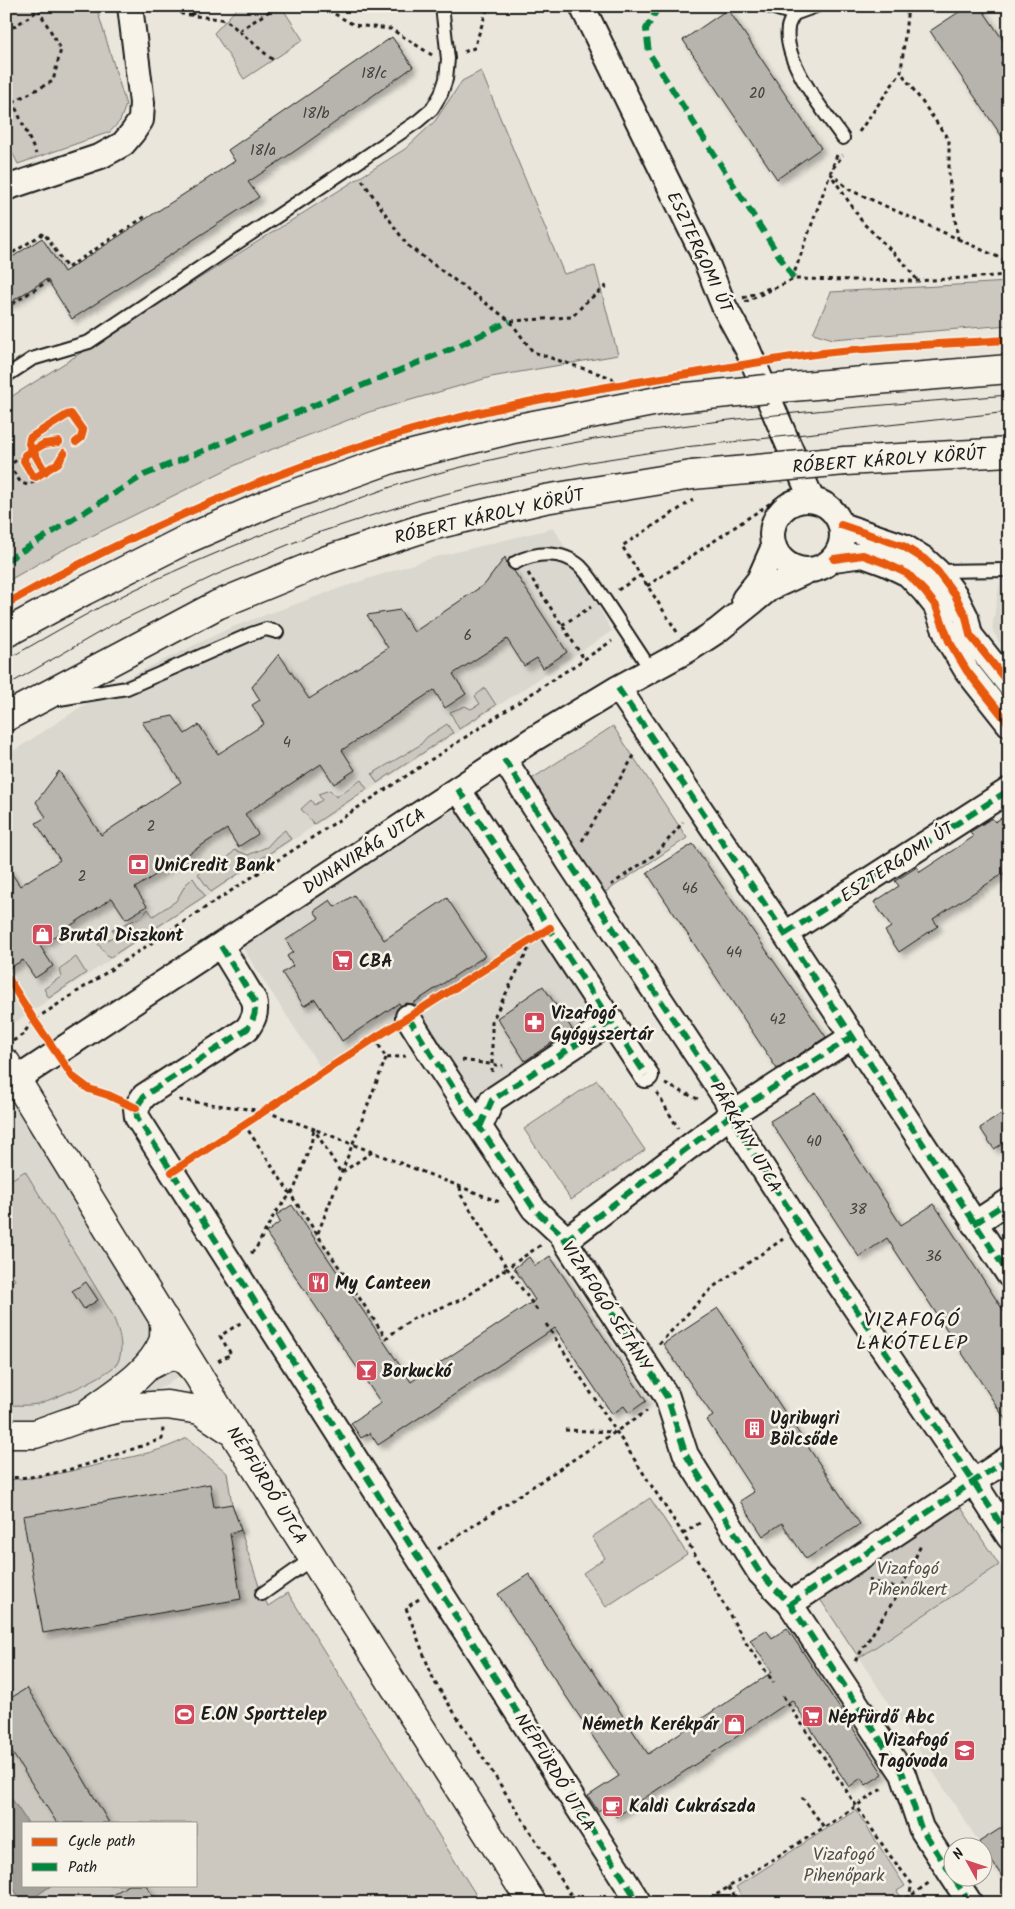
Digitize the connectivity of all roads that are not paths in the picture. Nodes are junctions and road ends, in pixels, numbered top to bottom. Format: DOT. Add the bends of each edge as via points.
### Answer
graph roads {
  1 [pos="130,6"];
  2 [pos="442,6"];
  3 [pos="582,6"];
  4 [pos="768,6"];
  5 [pos="816,6"];
  6 [pos="794,14"];
  7 [pos="845,144"];
  8 [pos="6,188"];
  9 [pos="1009,369"];
  10 [pos="6,376"];
  11 [pos="1009,452"];
  12 [pos="802,502"];
  13 [pos="842,525"];
  14 [pos="774,546"];
  15 [pos="834,559"];
  16 [pos="517,562"];
  17 [pos="1009,570"];
  18 [pos="807,571"];
  19 [pos="937,571"];
  20 [pos="908,574"];
  21 [pos="717,631"];
  22 [pos="277,632"];
  23 [pos="6,633"];
  24 [pos="650,670"];
  25 [pos="1009,684"];
  26 [pos="618,688"];
  27 [pos="30,703"];
  28 [pos="6,717"];
  29 [pos="1009,724"];
  30 [pos="504,759"];
  31 [pos="458,789"];
  32 [pos="1009,790"];
  33 [pos="785,934"];
  34 [pos="220,946"];
  35 [pos="408,1017"];
  36 [pos="612,1021"];
  37 [pos="853,1036"];
  38 [pos="12,1071"];
  39 [pos="646,1075"];
  40 [pos="731,1115"];
  41 [pos="480,1127"];
  42 [pos="1009,1201"];
  43 [pos="974,1224"];
  44 [pos="562,1237"];
  45 [pos="1009,1275"];
  46 [pos="164,1319"];
  47 [pos="148,1366"];
  48 [pos="196,1372"];
  49 [pos="84,1417"];
  50 [pos="233,1432"];
  51 [pos="6,1434"];
  52 [pos="1009,1458"];
  53 [pos="973,1481"];
  54 [pos="1009,1537"];
  55 [pos="313,1558"];
  56 [pos="262,1594"];
  57 [pos="790,1604"];
  58 [pos="532,1903"];
  59 [pos="639,1903"];
  60 [pos="970,1903"];
  1 -- 8 [label="street" via="142,103 141,120 133,132 123,144 101,156"];
  2 -- 10 [label="lane" via="448,59 446,79 432,109 418,121 89,342 32,359"];
  3 -- 12 [label="street, ESZTERGOMI ÚT" via="748,350"];
  4 -- 6 [label="lane"];
  5 -- 6 [label="lane"];
  6 -- 7 [label="lane" via="788,27 789,47 796,66"];
  9 -- 23 [label="main road, bridge" via="668,398 513,430 383,462 277,500 185,540"];
  11 -- 27 [label="main road, RÓBERT KÁROLY KÖRÚT, bridge" via="845,461 695,486 545,499 427,527 327,560 217,605"];
  12 -- 13 [label="street" via="825,505"];
  12 -- 14 [label="street" via="784,509 777,517 773,526"];
  13 -- 15 [label="street" via="842,543"];
  13 -- 19 [label="street" via="902,546"];
  14 -- 18 [label="street" via="786,564"];
  14 -- 21 [label="street, DUNAVIRÁG UTCA" via="759,580"];
  15 -- 18 [label="street" via="822,568"];
  15 -- 20 [label="street" via="863,555"];
  16 -- 24 [label="lane" via="538,554 556,555 580,566"];
  17 -- 19 [label="lane"];
  18 -- 21 [label="street, DUNAVIRÁG UTCA" via="770,588"];
  19 -- 20 [label="lane"];
  19 -- 25 [label="street" via="955,595 966,617 970,635"];
  20 -- 29 [label="street" via="936,606 949,641 966,671"];
  21 -- 24 [label="street, DUNAVIRÁG UTCA"];
  22 -- 27 [label="lane" via="266,629 251,634 127,688"];
  24 -- 26 [label="street, DUNAVIRÁG UTCA"];
  26 -- 30 [label="street, DUNAVIRÁG UTCA"];
  26 -- 33 [label="street"];
  27 -- 28 [label="main road, RÓBERT KÁROLY KÖRÚT"];
  30 -- 31 [label="street, DUNAVIRÁG UTCA"];
  30 -- 40 [label="street, PÁRKÁNY UTCA" via="726,1099"];
  31 -- 34 [label="street, DUNAVIRÁG UTCA"];
  31 -- 36 [label="street" via="542,933"];
  32 -- 33 [label="street, ESZTERGOMI ÚT"];
  33 -- 37 [label="street"];
  34 -- 38 [label="street, DUNAVIRÁG UTCA" via="57,1054"];
  34 -- 59 [label="street, NÉPFÜRDŐ UTCA" via="254,1000 254,1020 247,1029 140,1102 137,1116"];
  35 -- 41 [label="street, VIZAFOGÓ SÉTÁNY"];
  36 -- 39 [label="street"];
  36 -- 41 [label="street" via="492,1100"];
  37 -- 40 [label="street"];
  37 -- 43 [label="street"];
  38 -- 46 [label="main road, NÉPFÜRDŐ UTCA"];
  40 -- 44 [label="street"];
  40 -- 53 [label="street, PÁRKÁNY UTCA" via="803,1231"];
  41 -- 44 [label="street, VIZAFOGÓ SÉTÁNY" via="534,1209"];
  42 -- 43 [label="street"];
  43 -- 45 [label="street"];
  44 -- 57 [label="street, VIZAFOGÓ SÉTÁNY" via="667,1398 686,1455 760,1573"];
  46 -- 47 [label="main road" via="164,1341"];
  46 -- 48 [label="main road, NÉPFÜRDŐ UTCA"];
  47 -- 48 [label="main road" via="171,1356 184,1358"];
  47 -- 49 [label="main road"];
  48 -- 50 [label="main road, NÉPFÜRDŐ UTCA"];
  49 -- 50 [label="main road" via="121,1408 167,1405 200,1410"];
  49 -- 51 [label="main road" via="35,1434"];
  50 -- 55 [label="main road, NÉPFÜRDŐ UTCA"];
  52 -- 53 [label="street"];
  53 -- 54 [label="street, PÁRKÁNY UTCA"];
  53 -- 57 [label="street"];
  55 -- 56 [label="lane"];
  55 -- 58 [label="main road, NÉPFÜRDŐ UTCA"];
  57 -- 60 [label="street, VIZAFOGÓ SÉTÁNY" via="903,1774 921,1828"];
}
